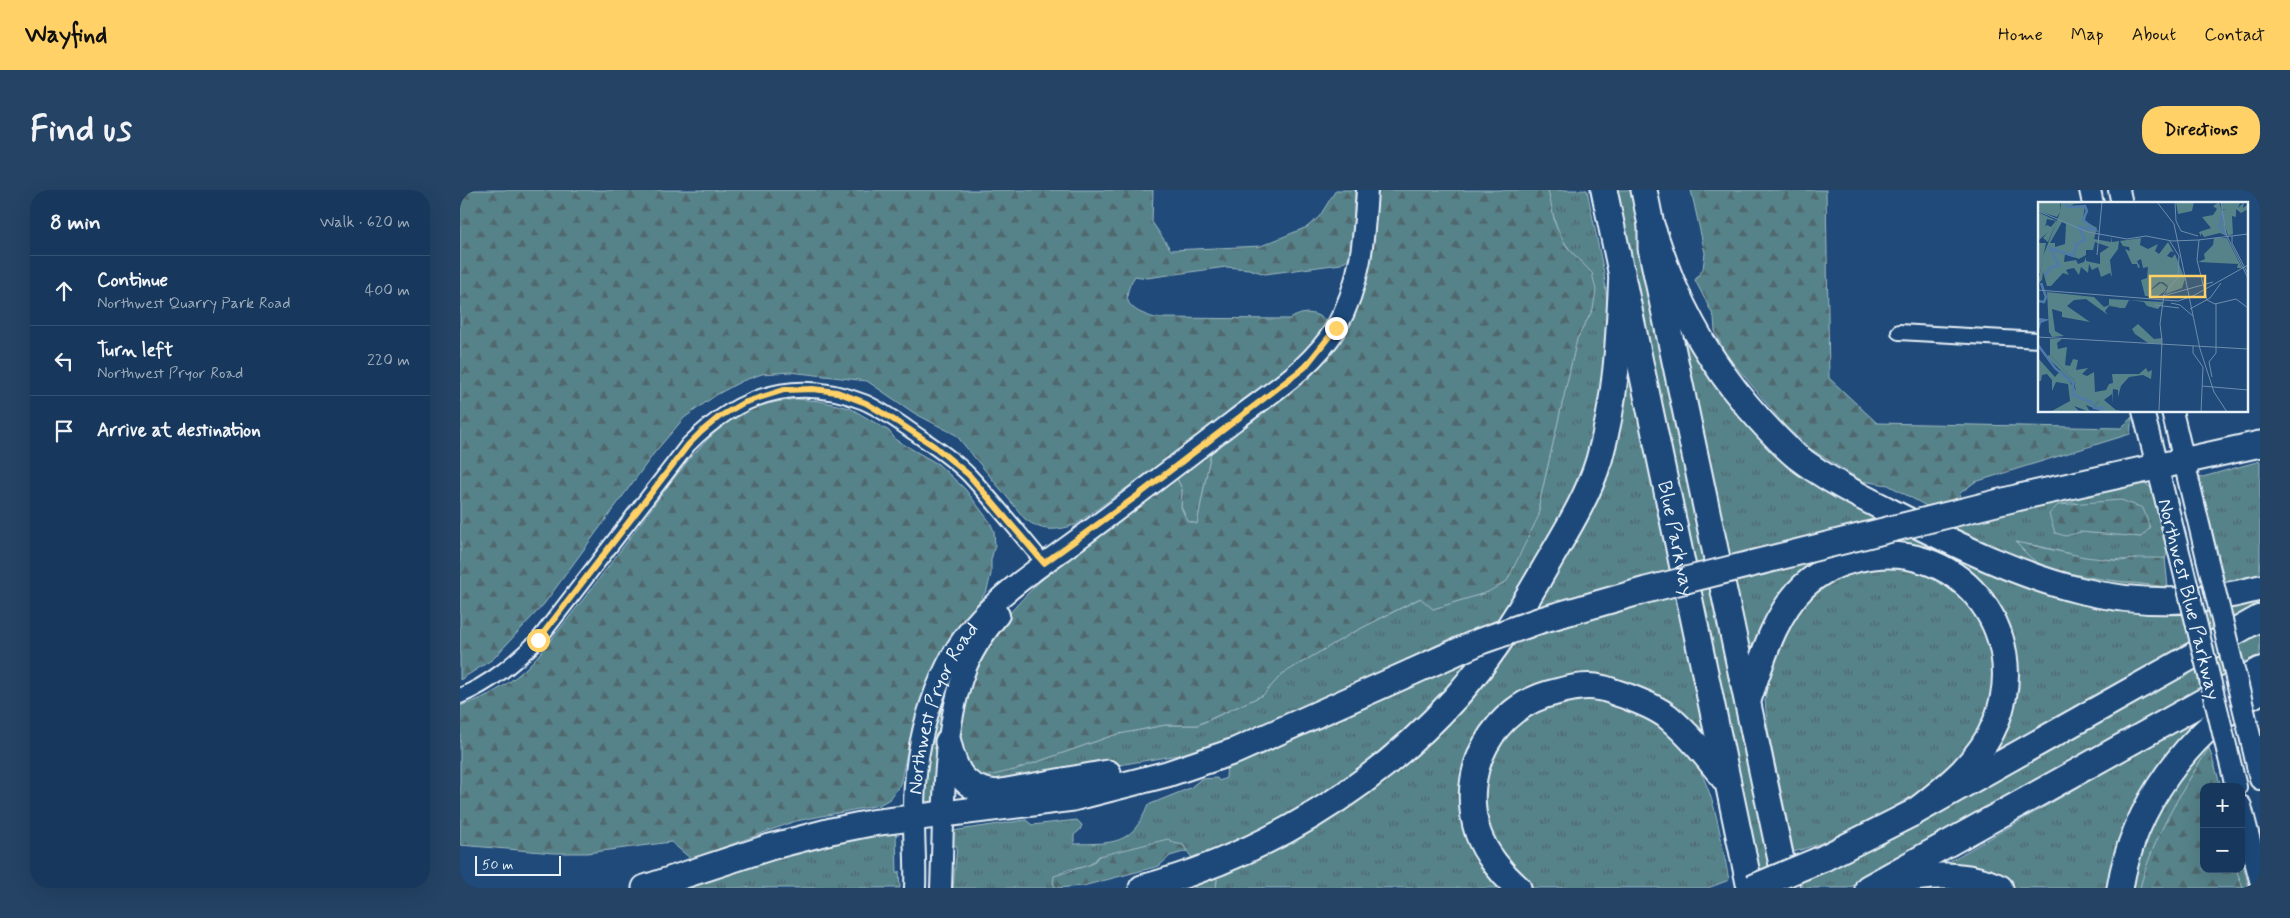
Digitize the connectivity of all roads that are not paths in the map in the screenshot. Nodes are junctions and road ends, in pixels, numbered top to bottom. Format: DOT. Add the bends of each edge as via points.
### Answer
graph roads {
  1 [pos="1367,190"];
  2 [pos="1604,190"];
  3 [pos="1644,190"];
  4 [pos="1651,225"];
  5 [pos="1622,272"];
  6 [pos="1900,332"];
  7 [pos="2038,340"];
  8 [pos="2143,412"];
  9 [pos="2172,412"];
  10 [pos="2260,444"];
  11 [pos="2184,460"];
  12 [pos="2156,466"];
  13 [pos="1044,563"];
  14 [pos="2260,588"];
  15 [pos="2260,618"];
  16 [pos="2260,670"];
  17 [pos="2260,691"];
  18 [pos="460,696"];
  19 [pos="1748,700"];
  20 [pos="948,742"];
  21 [pos="1207,760"];
  22 [pos="2260,779"];
  23 [pos="2235,783"];
  24 [pos="1729,785"];
  25 [pos="1913,813"];
  26 [pos="945,815"];
  27 [pos="914,818"];
  28 [pos="2245,822"];
  29 [pos="2260,880"];
  30 [pos="941,882"];
  31 [pos="916,885"];
  32 [pos="1870,887"];
  33 [pos="645,888"];
  34 [pos="1142,888"];
  35 [pos="1518,888"];
  36 [pos="1751,888"];
  37 [pos="1786,888"];
  38 [pos="2000,888"];
  39 [pos="2120,888"];
  1 -- 13 [label="main road, Northwest Pryor Road" via="1356,283 1336,328 1322,348 1305,367"];
  2 -- 5 [label="highway, Blue Parkway"];
  3 -- 4 [label="highway, Blue Parkway"];
  4 -- 14 [label="highway" via="1674,288 1710,356 1735,391 1796,456 1864,498 2012,570 2092,594 2131,600 2172,601 2209,599"];
  4 -- 19 [label="highway, Blue Parkway" via="1651,248"];
  5 -- 24 [label="highway, Blue Parkway"];
  5 -- 34 [label="highway" via="1618,360 1611,414 1598,463 1541,575 1487,658 1455,698 1421,732 1376,772 1332,803 1287,831 1240,853 1183,877"];
  6 -- 7 [label="street"];
  8 -- 12 [label="main road, Northwest Blue Parkway"];
  9 -- 11 [label="main road, Northwest Blue Parkway"];
  10 -- 11 [label="highway"];
  11 -- 12 [label="highway"];
  11 -- 22 [label="main road, Northwest Blue Parkway, bridge"];
  12 -- 21 [label="highway, bridge" via="1646,590 1541,620 1481,641 1235,751"];
  12 -- 23 [label="main road, Northwest Blue Parkway, bridge"];
  13 -- 18 [label="street" via="969,475 934,446 866,403 837,392 784,390 743,403 701,432 538,640 512,665"];
  13 -- 20 [label="main road, Northwest Pryor Road" via="985,632 964,671"];
  13 -- 27 [label="main road, Northwest Pryor Road" via="996,600 962,640 946,666 922,734 916,766"];
  15 -- 25 [label="highway"];
  16 -- 32 [label="highway"];
  17 -- 39 [label="highway" via="2193,743 2172,769 2151,800 2134,835"];
  19 -- 25 [label="highway" via="1775,626 1804,586 1823,572 1846,561 1896,554 1925,560 1950,572 1970,586 1996,622 2006,671 2003,699 1996,723 1979,752 1961,774"];
  19 -- 37 [label="highway, Blue Parkway"];
  20 -- 21 [label="highway" via="958,774 974,788 996,793"];
  20 -- 26 [label="main road, Northwest Pryor Road"];
  21 -- 26 [label="highway" via="1167,774 1073,798"];
  24 -- 35 [label="highway" via="1698,746 1666,715 1634,699 1600,687 1544,694 1516,709 1494,729 1472,785 1472,808 1478,834 1491,857"];
  24 -- 36 [label="highway, Blue Parkway"];
  25 -- 36 [label="highway, bridge" via="1824,858"];
  26 -- 27 [label="highway"];
  26 -- 30 [label="main road, Northwest Pryor Road"];
  27 -- 31 [label="main road, Northwest Pryor Road"];
  27 -- 33 [label="highway" via="822,833"];
  28 -- 29 [label="main road"];
  32 -- 38 [label="highway" via="1928,876 1961,877"];
}
